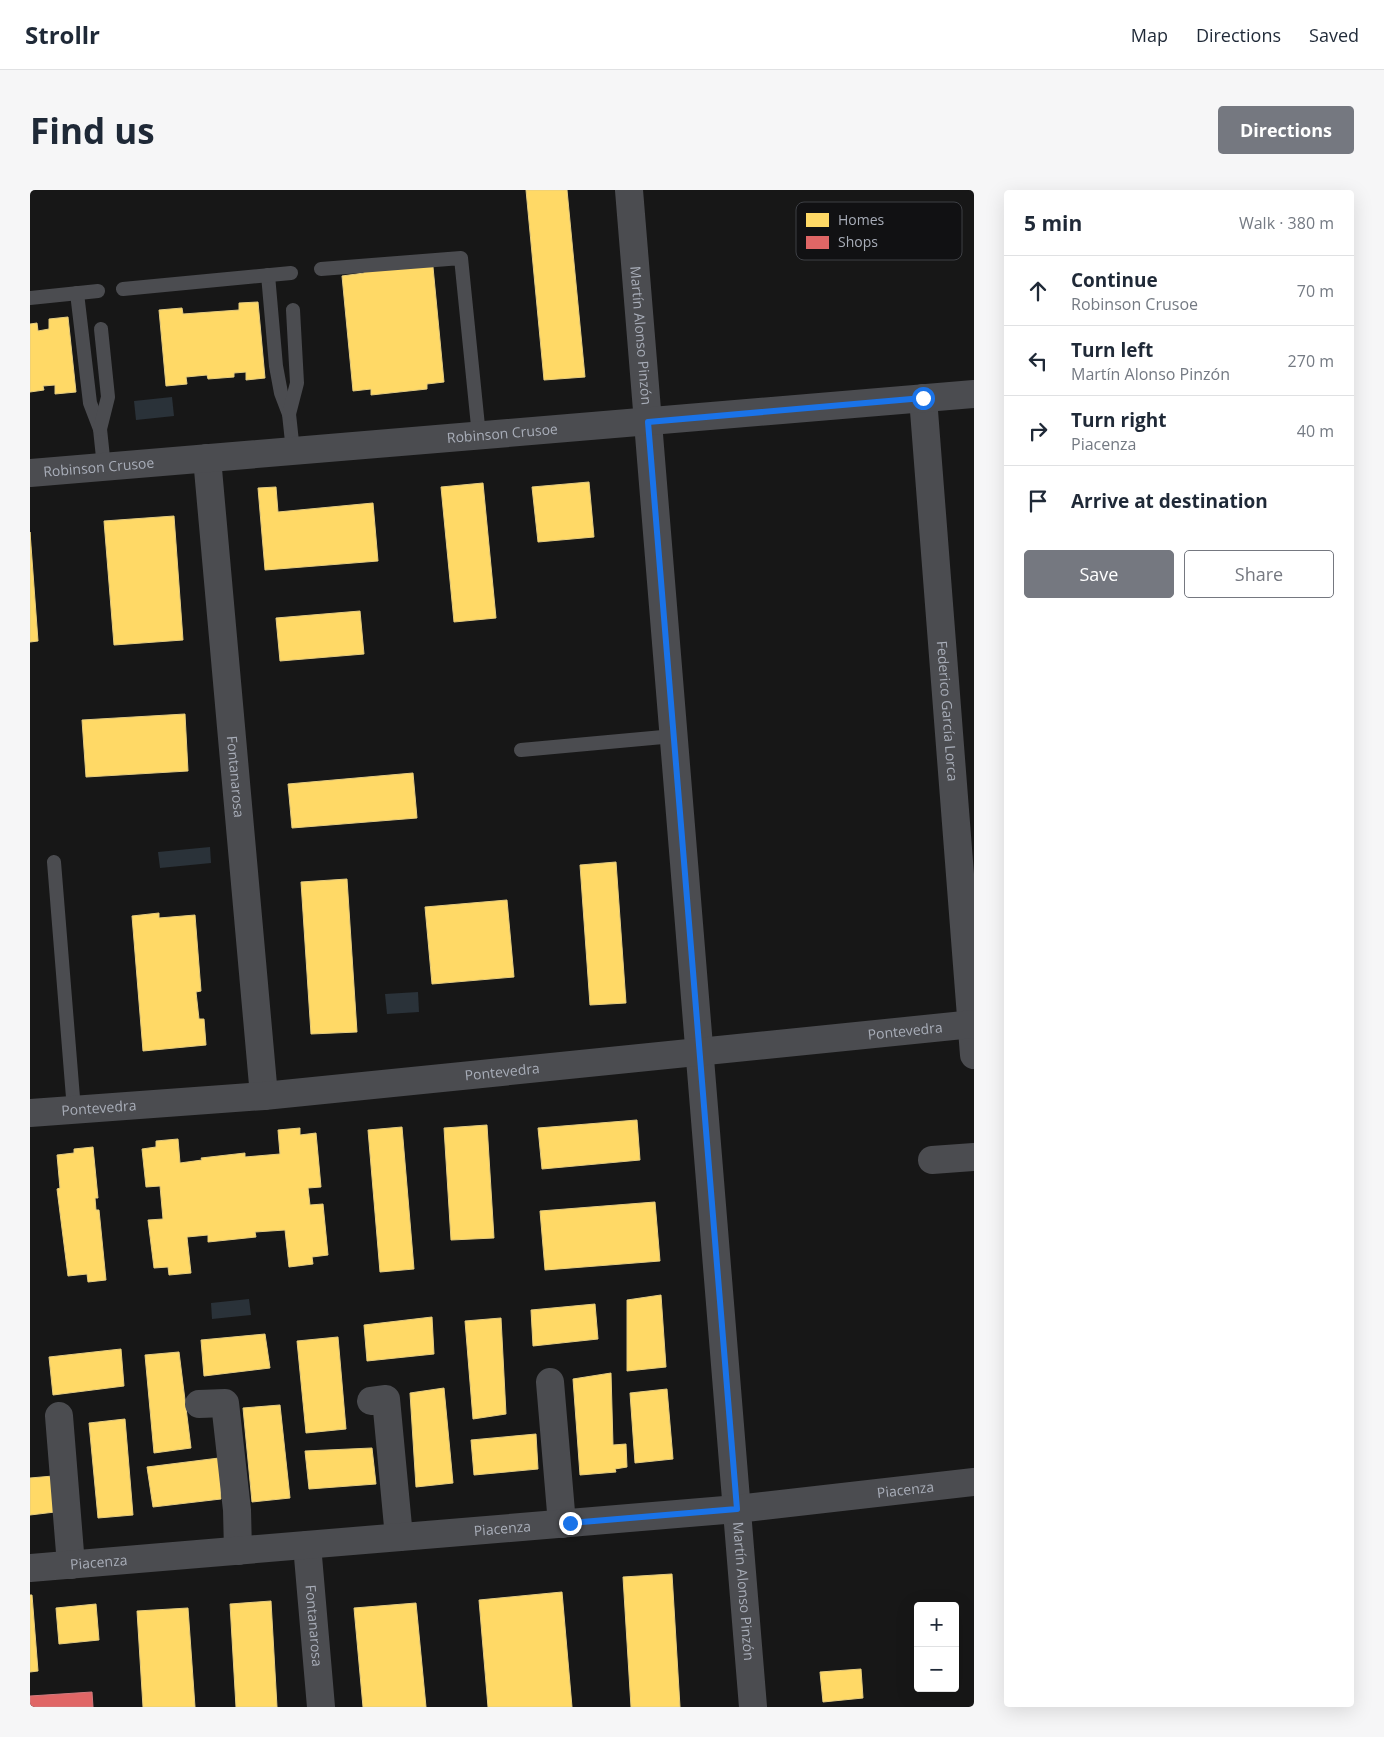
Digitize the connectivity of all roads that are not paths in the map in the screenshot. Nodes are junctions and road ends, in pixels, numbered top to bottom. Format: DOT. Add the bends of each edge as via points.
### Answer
graph roads {
  1 [pos="629,190"];
  2 [pos="321,269"];
  3 [pos="291,273"];
  4 [pos="268,275"];
  5 [pos="123,289"];
  6 [pos="98,292"];
  7 [pos="77,293"];
  8 [pos="30,298"];
  9 [pos="292,310"];
  10 [pos="101,329"];
  11 [pos="974,394"];
  12 [pos="923,398"];
  13 [pos="289,414"];
  14 [pos="648,422"];
  15 [pos="100,429"];
  16 [pos="479,436"];
  17 [pos="292,451"];
  18 [pos="207,458"];
  19 [pos="104,467"];
  20 [pos="30,473"];
  21 [pos="674,736"];
  22 [pos="521,750"];
  23 [pos="54,862"];
  24 [pos="972,1024"];
  25 [pos="700,1053"];
  26 [pos="974,1055"];
  27 [pos="264,1096"];
  28 [pos="74,1110"];
  29 [pos="30,1113"];
  30 [pos="974,1157"];
  31 [pos="932,1160"];
  32 [pos="550,1382"];
  33 [pos="370,1401"];
  34 [pos="199,1404"];
  35 [pos="60,1416"];
  36 [pos="974,1482"];
  37 [pos="737,1509"];
  38 [pos="562,1524"];
  39 [pos="399,1537"];
  40 [pos="307,1545"];
  41 [pos="238,1551"];
  42 [pos="71,1565"];
  43 [pos="30,1568"];
  44 [pos="321,1707"];
  45 [pos="753,1707"];
  1 -- 14 [label="street, Martín Alonso Pinzón"];
  2 -- 16 [label="lane" via="461,258"];
  3 -- 4 [label="lane"];
  4 -- 5 [label="lane"];
  4 -- 13 [label="lane" via="276,366"];
  6 -- 7 [label="lane"];
  7 -- 8 [label="lane"];
  7 -- 15 [label="lane" via="90,403"];
  9 -- 13 [label="lane" via="298,384"];
  10 -- 15 [label="lane" via="108,397"];
  11 -- 12 [label="street, Robinson Crusoe"];
  12 -- 14 [label="street, Robinson Crusoe"];
  12 -- 24 [label="street, Federico García Lorca"];
  13 -- 17 [label="lane"];
  14 -- 16 [label="street, Robinson Crusoe"];
  14 -- 21 [label="street, Martín Alonso Pinzón"];
  15 -- 19 [label="lane"];
  16 -- 17 [label="street, Robinson Crusoe"];
  17 -- 18 [label="street, Robinson Crusoe"];
  18 -- 19 [label="street, Robinson Crusoe"];
  18 -- 27 [label="street, Fontanarosa"];
  19 -- 20 [label="street, Robinson Crusoe"];
  21 -- 22 [label="lane"];
  21 -- 25 [label="street, Martín Alonso Pinzón"];
  23 -- 28 [label="lane"];
  24 -- 25 [label="street, Pontevedra"];
  24 -- 26 [label="street, Federico García Lorca"];
  25 -- 27 [label="street, Pontevedra"];
  25 -- 37 [label="street, Martín Alonso Pinzón"];
  27 -- 28 [label="street, Pontevedra"];
  28 -- 29 [label="street, Pontevedra"];
  30 -- 31 [label="street"];
  32 -- 38 [label="street"];
  33 -- 39 [label="street" via="386,1399"];
  34 -- 41 [label="street" via="225,1403 237,1510"];
  35 -- 42 [label="street"];
  36 -- 37 [label="street, Piacenza"];
  37 -- 38 [label="street, Piacenza"];
  37 -- 45 [label="street, Martín Alonso Pinzón"];
  38 -- 39 [label="street, Piacenza"];
  39 -- 40 [label="street, Piacenza"];
  40 -- 41 [label="street, Piacenza"];
  40 -- 44 [label="street, Fontanarosa"];
  41 -- 42 [label="street, Piacenza"];
  42 -- 43 [label="street, Piacenza"];
}
